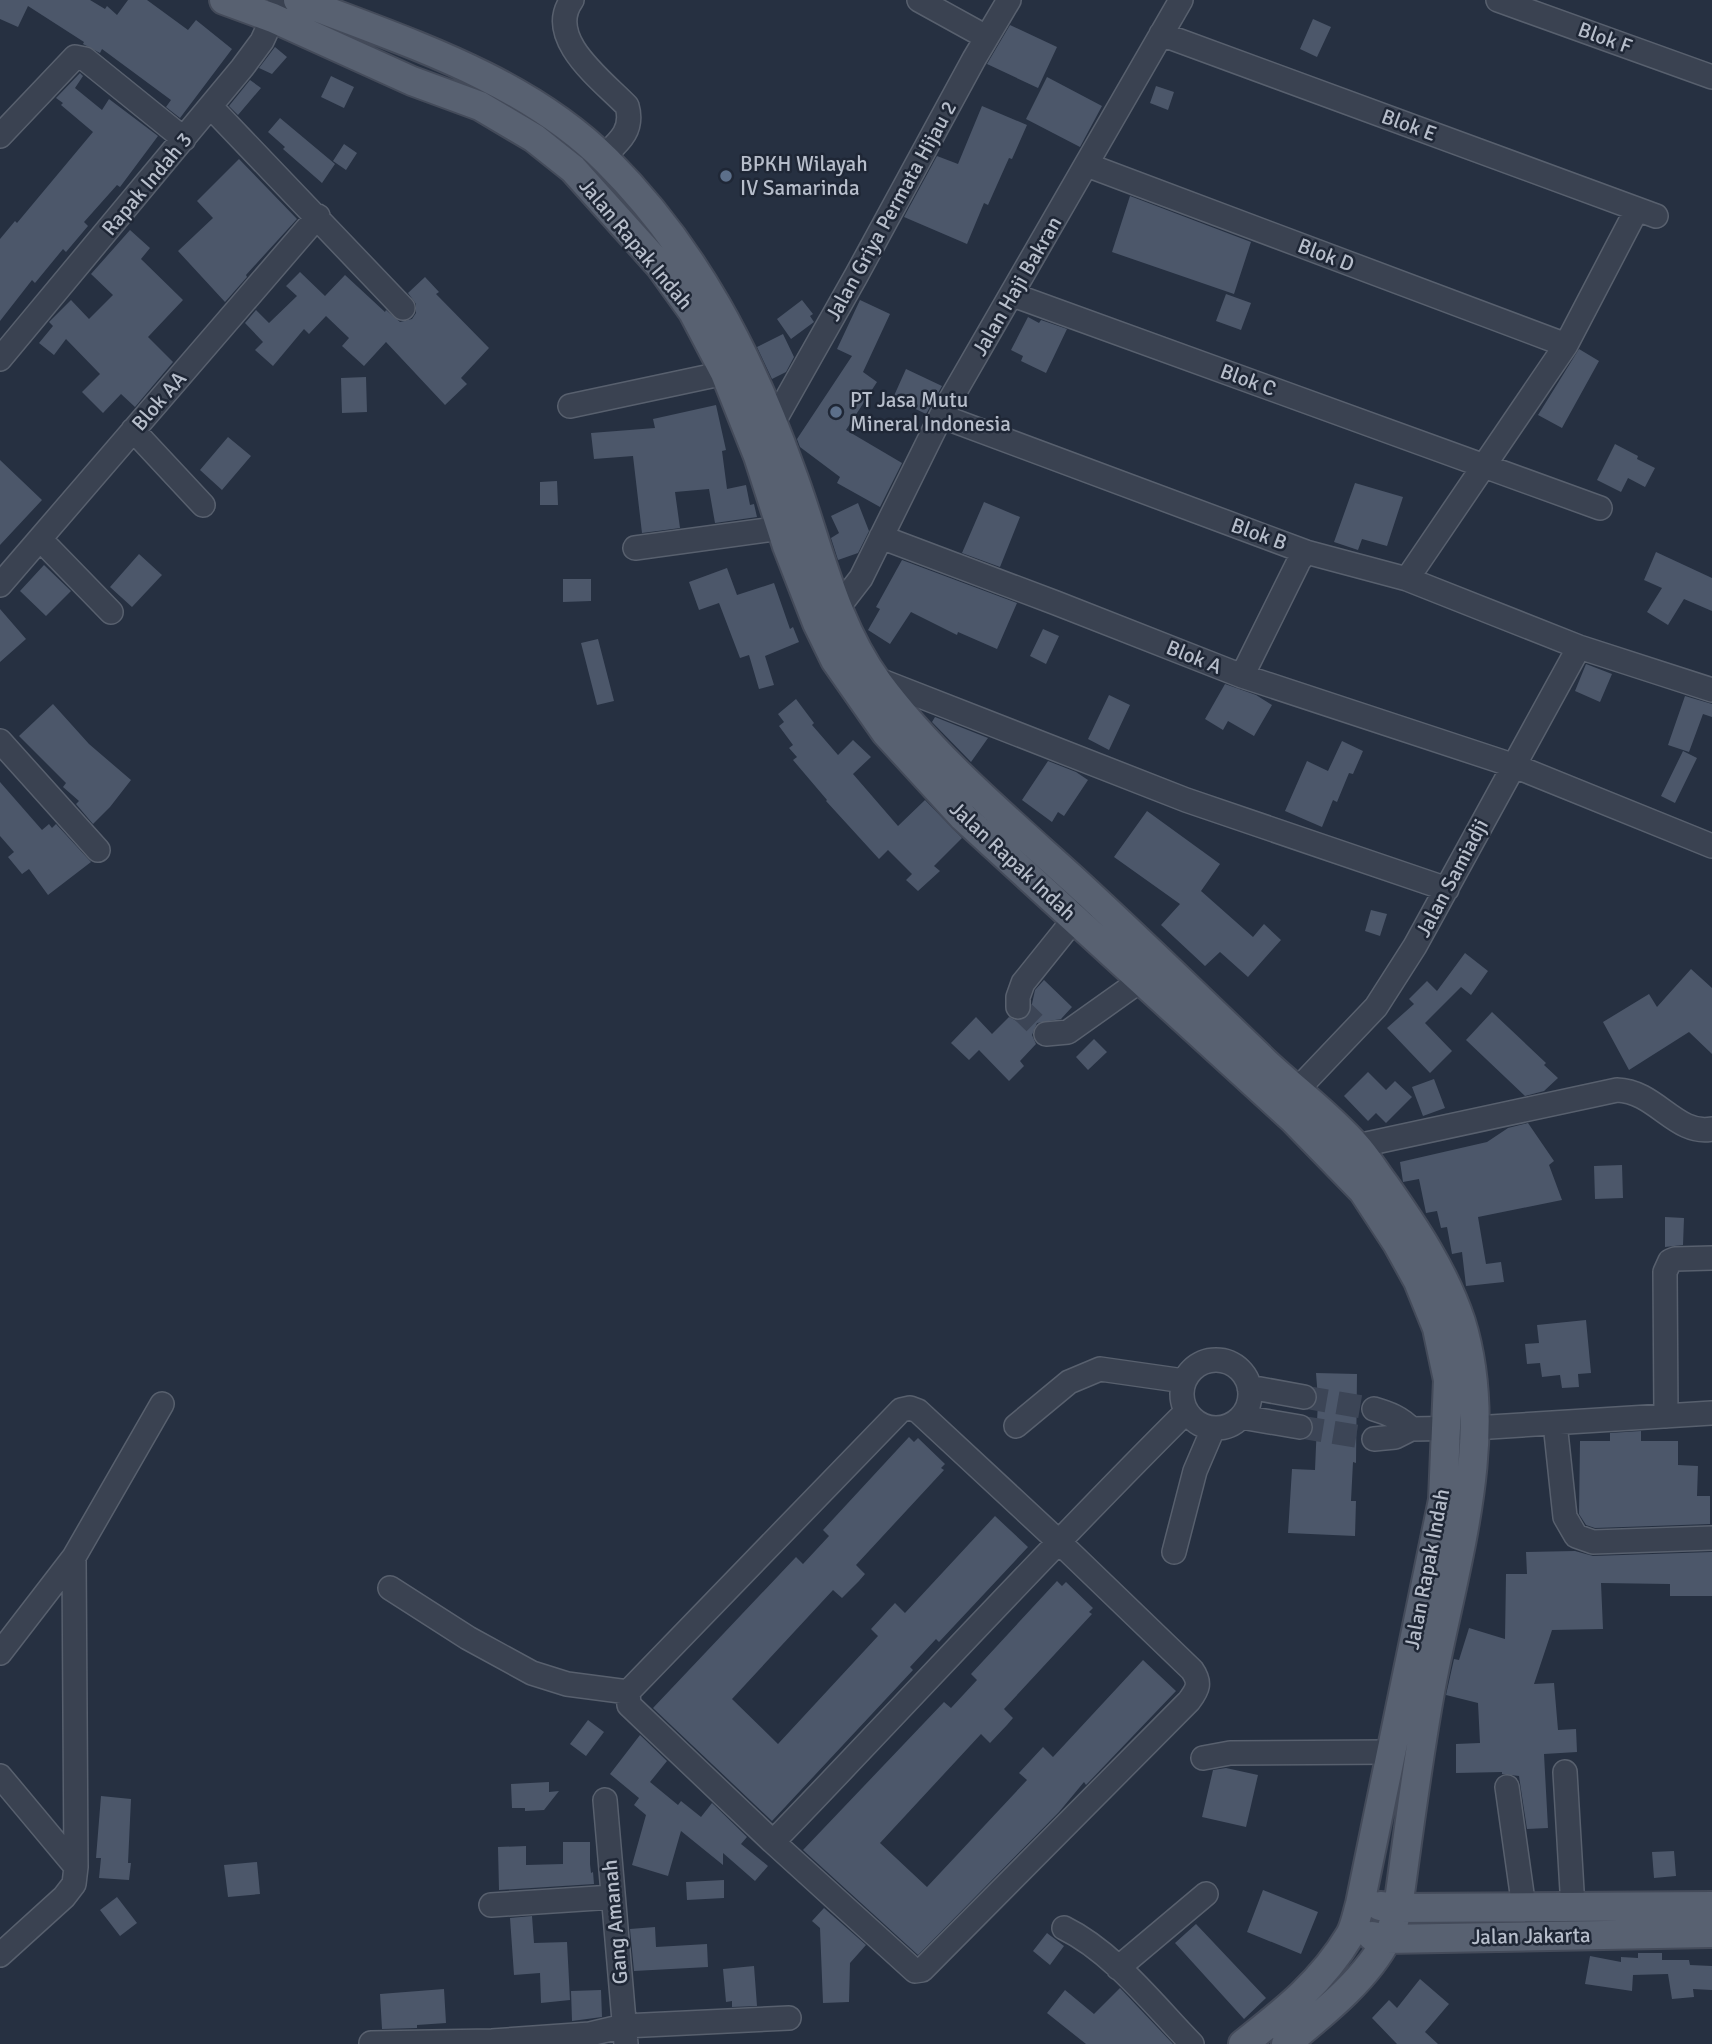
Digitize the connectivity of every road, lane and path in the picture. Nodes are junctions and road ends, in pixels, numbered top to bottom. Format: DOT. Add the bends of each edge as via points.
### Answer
graph roads {
  1 [pos="224,0"];
  2 [pos="298,0"];
  3 [pos="572,0"];
  4 [pos="919,0"];
  5 [pos="1009,0"];
  6 [pos="1181,0"];
  7 [pos="1498,0"];
  8 [pos="277,9"];
  9 [pos="1161,34"];
  10 [pos="986,37"];
  11 [pos="1712,77"];
  12 [pos="212,107"];
  13 [pos="0,136"];
  14 [pos="184,139"];
  15 [pos="603,157"];
  16 [pos="1087,165"];
  17 [pos="641,197"];
  18 [pos="318,216"];
  19 [pos="617,216"];
  20 [pos="1013,295"];
  21 [pos="403,307"];
  22 [pos="1566,345"];
  23 [pos="0,359"];
  24 [pos="725,373"];
  25 [pos="570,406"];
  26 [pos="941,416"];
  27 [pos="773,422"];
  28 [pos="133,430"];
  29 [pos="1482,466"];
  30 [pos="203,505"];
  31 [pos="1600,508"];
  32 [pos="782,528"];
  33 [pos="881,537"];
  34 [pos="40,539"];
  35 [pos="635,548"];
  36 [pos="1306,552"];
  37 [pos="1407,579"];
  38 [pos="0,585"];
  39 [pos="837,610"];
  40 [pos="111,612"];
  41 [pos="1579,647"];
  42 [pos="1242,676"];
  43 [pos="874,678"];
  44 [pos="1712,690"];
  45 [pos="0,741"];
  46 [pos="1512,765"];
  47 [pos="1712,846"];
  48 [pos="98,850"];
  49 [pos="1447,889"];
  50 [pos="1092,897"];
  51 [pos="1075,920"];
  52 [pos="1151,971"];
  53 [pos="1018,1007"];
  54 [pos="1046,1034"];
  55 [pos="1297,1090"];
  56 [pos="1712,1129"];
  57 [pos="1357,1146"];
  58 [pos="1712,1258"];
  59 [pos="1184,1381"];
  60 [pos="1249,1387"];
  61 [pos="1304,1397"];
  62 [pos="162,1404"];
  63 [pos="1374,1409"];
  64 [pos="1186,1412"];
  65 [pos="1712,1413"];
  66 [pos="1666,1416"];
  67 [pos="1241,1417"];
  68 [pos="1555,1423"];
  69 [pos="1016,1426"];
  70 [pos="1300,1427"];
  71 [pos="1213,1429"];
  72 [pos="1411,1429"];
  73 [pos="1461,1429"];
  74 [pos="1374,1439"];
  75 [pos="1712,1538"];
  76 [pos="1058,1541"];
  77 [pos="1174,1552"];
  78 [pos="74,1557"];
  79 [pos="390,1588"];
  80 [pos="0,1653"];
  81 [pos="628,1692"];
  82 [pos="1391,1752"];
  83 [pos="1203,1758"];
  84 [pos="1565,1772"];
  85 [pos="0,1776"];
  86 [pos="1507,1787"];
  87 [pos="605,1800"];
  88 [pos="773,1842"];
  89 [pos="76,1867"];
  90 [pos="1206,1894"];
  91 [pos="613,1897"];
  92 [pos="1360,1904"];
  93 [pos="491,1905"];
  94 [pos="1712,1906"];
  95 [pos="1398,1908"];
  96 [pos="1524,1908"];
  97 [pos="1573,1908"];
  98 [pos="1628,1920"];
  99 [pos="1064,1928"];
  100 [pos="1351,1933"];
  101 [pos="1712,1933"];
  102 [pos="1387,1939"];
  103 [pos="4,1942"];
  104 [pos="1118,1968"];
  105 [pos="789,2018"];
  106 [pos="625,2035"];
  107 [pos="371,2043"];
  108 [pos="1192,2044"];
  109 [pos="1243,2044"];
  110 [pos="1286,2044"];
  1 -- 8 [label="main road, Jalan Rapak Indah"];
  2 -- 15 [label="main road, Jalan Rapak Indah" via="412,44 512,90 557,118"];
  3 -- 15 [label="street" via="564,13 566,36 575,52 627,106 630,116 625,135"];
  4 -- 10 [label="street"];
  5 -- 10 [label="street, Jalan Griya Permata Hijau 2"];
  6 -- 9 [label="street, Jalan Haji Bakran"];
  7 -- 11 [label="street, Blok F"];
  8 -- 12 [label="street, Rapak Indah 3" via="262,41"];
  8 -- 19 [label="main road, Jalan Rapak Indah" via="412,81 507,120 573,169"];
  9 -- 16 [label="street, Jalan Haji Bakran"];
  9 -- 22 [label="street, Blok E" via="1647,212"];
  10 -- 27 [label="street, Jalan Griya Permata Hijau 2"];
  12 -- 14 [label="street, Rapak Indah 3"];
  12 -- 18 [label="street"];
  13 -- 14 [label="street" via="75,57 85,60"];
  14 -- 23 [label="street, Rapak Indah 3"];
  15 -- 17 [label="main road, Jalan Rapak Indah"];
  16 -- 20 [label="street, Jalan Haji Bakran"];
  16 -- 22 [label="street, Blok D"];
  17 -- 19 [label="main road"];
  17 -- 27 [label="main road, Jalan Rapak Indah" via="692,262 717,303"];
  18 -- 21 [label="street"];
  18 -- 28 [label="street, Blok AA"];
  19 -- 24 [label="main road, Jalan Rapak Indah" via="693,312"];
  20 -- 26 [label="street, Jalan Haji Bakran"];
  20 -- 29 [label="street, Blok C"];
  22 -- 29 [label="street"];
  24 -- 25 [label="street"];
  24 -- 32 [label="main road, Jalan Rapak Indah"];
  26 -- 33 [label="street, Jalan Haji Bakran"];
  26 -- 36 [label="street, Blok B"];
  27 -- 39 [label="main road, Jalan Rapak Indah"];
  28 -- 30 [label="street"];
  28 -- 34 [label="street, Blok AA"];
  29 -- 31 [label="street, Blok C"];
  29 -- 37 [label="street"];
  32 -- 35 [label="street"];
  32 -- 51 [label="main road, Jalan Rapak Indah" via="835,660 886,733 963,817"];
  33 -- 39 [label="street, Jalan Haji Bakran" via="861,578"];
  33 -- 42 [label="street, Blok A"];
  34 -- 38 [label="street, Blok AA"];
  34 -- 40 [label="street"];
  36 -- 37 [label="street, Blok B"];
  36 -- 42 [label="street"];
  37 -- 41 [label="street, Blok B"];
  39 -- 43 [label="main road, Jalan Rapak Indah"];
  41 -- 44 [label="street, Blok B"];
  41 -- 46 [label="street, Jalan Samiadji"];
  42 -- 46 [label="street, Blok A"];
  43 -- 49 [label="street" via="1186,800"];
  43 -- 50 [label="main road, Jalan Rapak Indah" via="976,791"];
  45 -- 48 [label="street"];
  46 -- 47 [label="street, Blok A"];
  46 -- 49 [label="street, Jalan Samiadji"];
  49 -- 55 [label="street, Jalan Samiadji" via="1377,1007"];
  50 -- 51 [label="street"];
  50 -- 52 [label="main road, Jalan Rapak Indah"];
  51 -- 52 [label="main road, Jalan Rapak Indah"];
  51 -- 53 [label="street" via="1023,983"];
  52 -- 54 [label="street" via="1068,1032"];
  52 -- 55 [label="main road, Jalan Rapak Indah"];
  52 -- 73 [label="main road, Jalan Rapak Indah" via="1363,1191 1418,1281 1437,1328"];
  55 -- 57 [label="main road, Jalan Rapak Indah"];
  56 -- 57 [label="street" via="1689,1128 1640,1094 1617,1090"];
  57 -- 73 [label="main road, Jalan Rapak Indah" via="1418,1232 1462,1325 1472,1382"];
  58 -- 66 [label="street" via="1675,1259 1665,1272"];
  59 -- 60 [label="street" via="1199,1364 1219,1360 1239,1369"];
  59 -- 64 [label="street"];
  59 -- 69 [label="street" via="1100,1369 1069,1382"];
  60 -- 61 [label="street"];
  60 -- 67 [label="street" via="1250,1398"];
  62 -- 78 [label="street"];
  63 -- 72 [label="street"];
  64 -- 71 [label="street"];
  64 -- 76 [label="street"];
  65 -- 66 [label="street"];
  66 -- 68 [label="street"];
  67 -- 70 [label="street"];
  67 -- 71 [label="street"];
  68 -- 73 [label="street"];
  68 -- 75 [label="street" via="1565,1517 1576,1536 1593,1542"];
  71 -- 77 [label="street" via="1195,1471"];
  72 -- 73 [label="street"];
  72 -- 74 [label="street" via="1395,1437"];
  73 -- 82 [label="main road, Jalan Rapak Indah"];
  73 -- 95 [label="main road, Jalan Rapak Indah" via="1468,1501 1430,1687"];
  76 -- 81 [label="street" via="918,1411 901,1410"];
  76 -- 88 [label="street"];
  76 -- 88 [label="street" via="1192,1670 1199,1680 1189,1701 922,1970 908,1966"];
  78 -- 80 [label="street"];
  78 -- 89 [label="street"];
  79 -- 81 [label="street" via="532,1673 567,1684"];
  81 -- 88 [label="street" via="629,1704"];
  82 -- 83 [label="street" via="1230,1753"];
  82 -- 92 [label="main road, Jalan Rapak Indah"];
  84 -- 97 [label="street"];
  85 -- 89 [label="street"];
  86 -- 96 [label="street"];
  87 -- 91 [label="street, Gang Amanah"];
  89 -- 103 [label="street" via="74,1884 64,1897"];
  90 -- 104 [label="street"];
  91 -- 93 [label="street"];
  91 -- 106 [label="street, Gang Amanah"];
  92 -- 95 [label="main road, Jalan Jakarta"];
  92 -- 100 [label="main road, Jalan Rapak Indah"];
  94 -- 98 [label="main road, Jalan Jakarta"];
  95 -- 96 [label="main road, Jalan Jakarta"];
  95 -- 102 [label="main road, Jalan Rapak Indah"];
  96 -- 97 [label="main road, Jalan Jakarta"];
  97 -- 98 [label="main road, Jalan Jakarta"];
  98 -- 101 [label="main road, Jalan Jakarta"];
  98 -- 102 [label="main road, Jalan Jakarta"];
  99 -- 104 [label="street" via="1089,1942"];
  100 -- 102 [label="main road, Jalan Jakarta"];
  100 -- 109 [label="main road" via="1302,1997"];
  102 -- 110 [label="main road, Jalan Rapak Indah" via="1361,1976"];
  104 -- 108 [label="street"];
  105 -- 106 [label="street"];
  106 -- 107 [label="street"];
}
